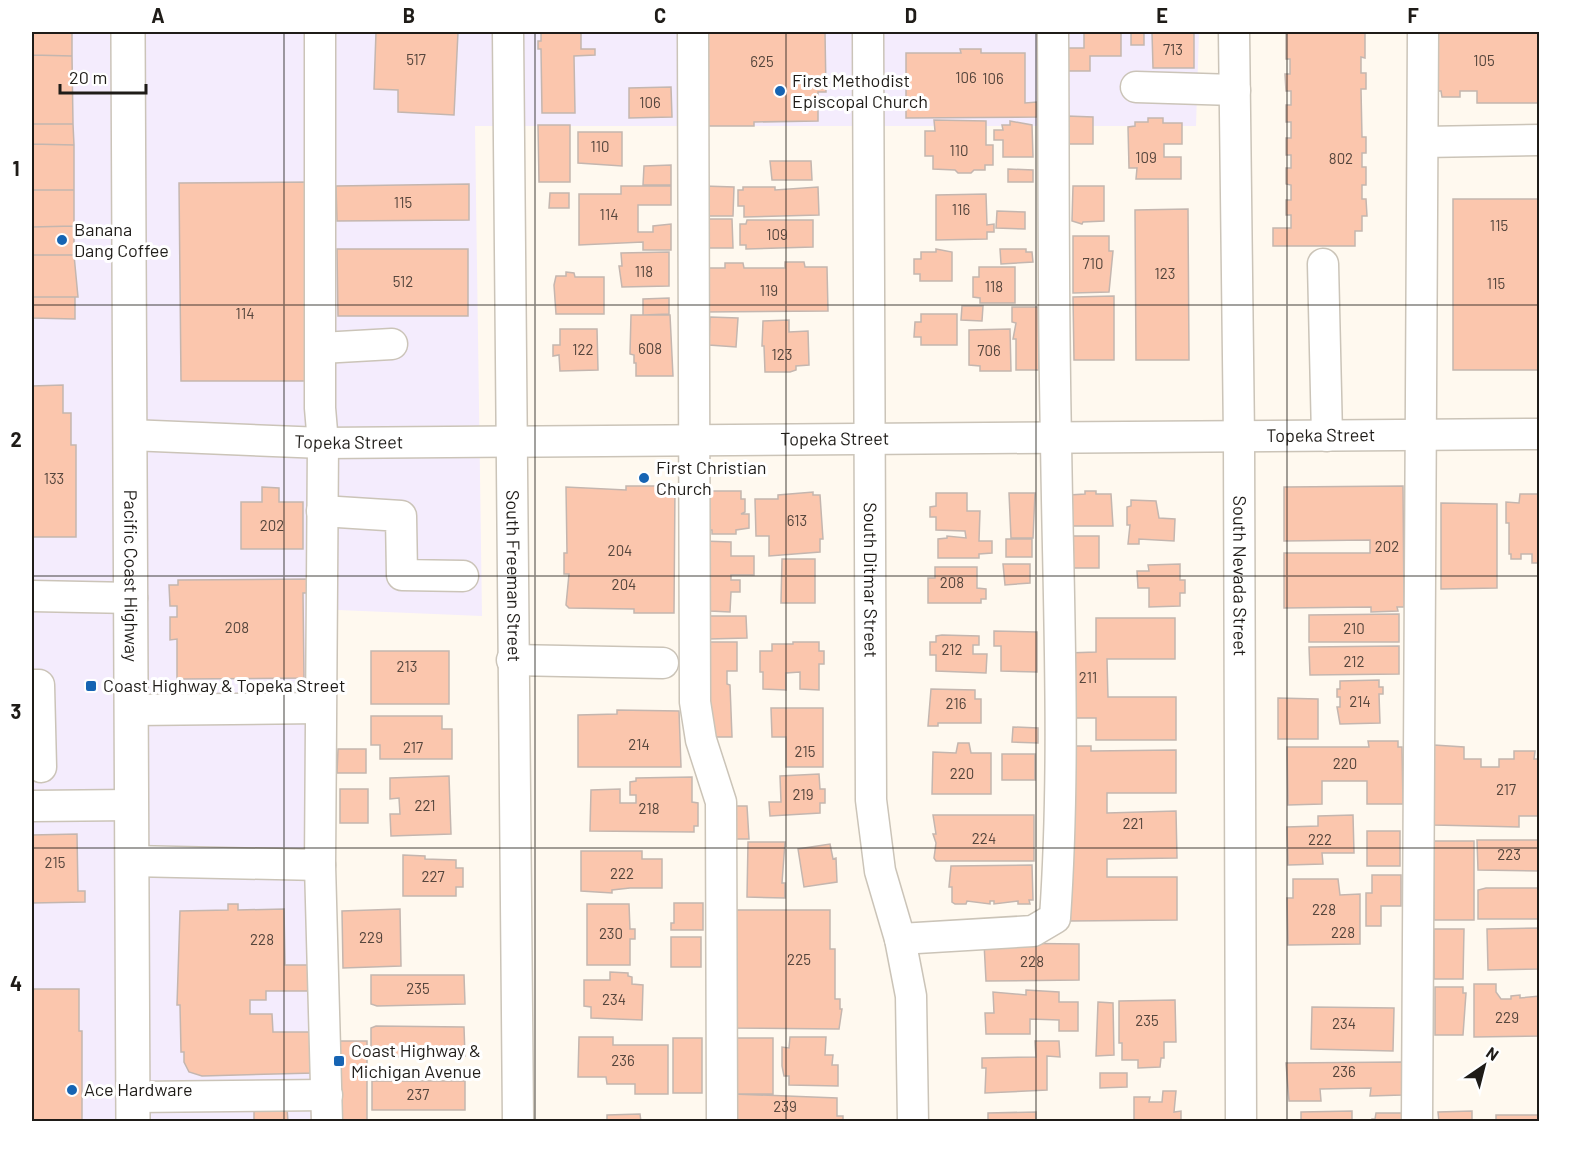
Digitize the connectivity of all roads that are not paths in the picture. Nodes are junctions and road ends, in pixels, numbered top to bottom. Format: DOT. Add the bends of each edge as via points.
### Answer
graph roads {
  1 [pos="128,32"];
  2 [pos="320,32"];
  3 [pos="508,32"];
  4 [pos="693,32"];
  5 [pos="868,32"];
  6 [pos="1053,32"];
  7 [pos="1234,32"];
  8 [pos="1423,32"];
  9 [pos="1136,87"];
  10 [pos="1235,90"];
  11 [pos="1539,140"];
  12 [pos="1423,142"];
  13 [pos="1323,264"];
  14 [pos="392,344"];
  15 [pos="321,348"];
  16 [pos="1423,434"];
  17 [pos="1539,434"];
  18 [pos="130,435"];
  19 [pos="1327,436"];
  20 [pos="872,438"];
  21 [pos="1056,438"];
  22 [pos="1239,438"];
  23 [pos="694,440"];
  24 [pos="510,441"];
  25 [pos="323,443"];
  26 [pos="322,511"];
  27 [pos="463,576"];
  28 [pos="32,596"];
  29 [pos="132,598"];
  30 [pos="512,660"];
  31 [pos="663,663"];
  32 [pos="32,685"];
  33 [pos="320,708"];
  34 [pos="132,710"];
  35 [pos="41,767"];
  36 [pos="132,805"];
  37 [pos="32,806"];
  38 [pos="131,861"];
  39 [pos="320,865"];
  40 [pos="900,939"];
  41 [pos="327,1108"];
  42 [pos="133,1109"];
  43 [pos="235,1109"];
  44 [pos="518,1122"];
  45 [pos="722,1122"];
  46 [pos="913,1122"];
  47 [pos="1241,1122"];
  48 [pos="1418,1122"];
  1 -- 18 [label="main road, Pacific Coast Highway"];
  2 -- 15 [label="street"];
  3 -- 24 [label="street, South Freeman Street"];
  4 -- 23 [label="street"];
  5 -- 20 [label="street, South Ditmar Street"];
  6 -- 21 [label="street"];
  7 -- 10 [label="street, South Nevada Street"];
  8 -- 12 [label="street"];
  9 -- 10 [label="street"];
  10 -- 22 [label="street, South Nevada Street"];
  11 -- 12 [label="street"];
  12 -- 16 [label="street"];
  13 -- 19 [label="street"];
  14 -- 15 [label="street"];
  15 -- 25 [label="street"];
  16 -- 17 [label="street, Topeka Street"];
  16 -- 19 [label="street, Topeka Street"];
  16 -- 48 [label="street"];
  18 -- 25 [label="street, Topeka Street"];
  18 -- 29 [label="main road, Pacific Coast Highway"];
  19 -- 22 [label="street, Topeka Street"];
  20 -- 21 [label="street, Topeka Street"];
  20 -- 23 [label="street, Topeka Street"];
  20 -- 40 [label="street, South Ditmar Street" via="871,800 880,871"];
  21 -- 22 [label="street, Topeka Street"];
  21 -- 40 [label="street" via="1060,854 1055,918 1033,931"];
  22 -- 47 [label="street, South Nevada Street"];
  23 -- 24 [label="street, Topeka Street"];
  23 -- 45 [label="street" via="695,702 701,740 721,802"];
  24 -- 25 [label="street, Topeka Street"];
  24 -- 30 [label="street, South Freeman Street"];
  25 -- 26 [label="street"];
  26 -- 27 [label="street" via="401,516 402,575"];
  26 -- 33 [label="street"];
  28 -- 29 [label="street"];
  29 -- 34 [label="main road, Pacific Coast Highway"];
  30 -- 31 [label="street"];
  30 -- 44 [label="street, South Freeman Street"];
  32 -- 35 [label="street" via="39,685"];
  33 -- 34 [label="street"];
  33 -- 39 [label="street"];
  34 -- 36 [label="main road, Pacific Coast Highway"];
  36 -- 37 [label="street"];
  36 -- 38 [label="main road, Pacific Coast Highway"];
  38 -- 39 [label="street"];
  38 -- 42 [label="main road, Pacific Coast Highway"];
  39 -- 41 [label="street"];
  40 -- 46 [label="street, South Ditmar Street" via="911,996"];
  41 -- 43 [label="street"];
  42 -- 43 [label="street"];
}
